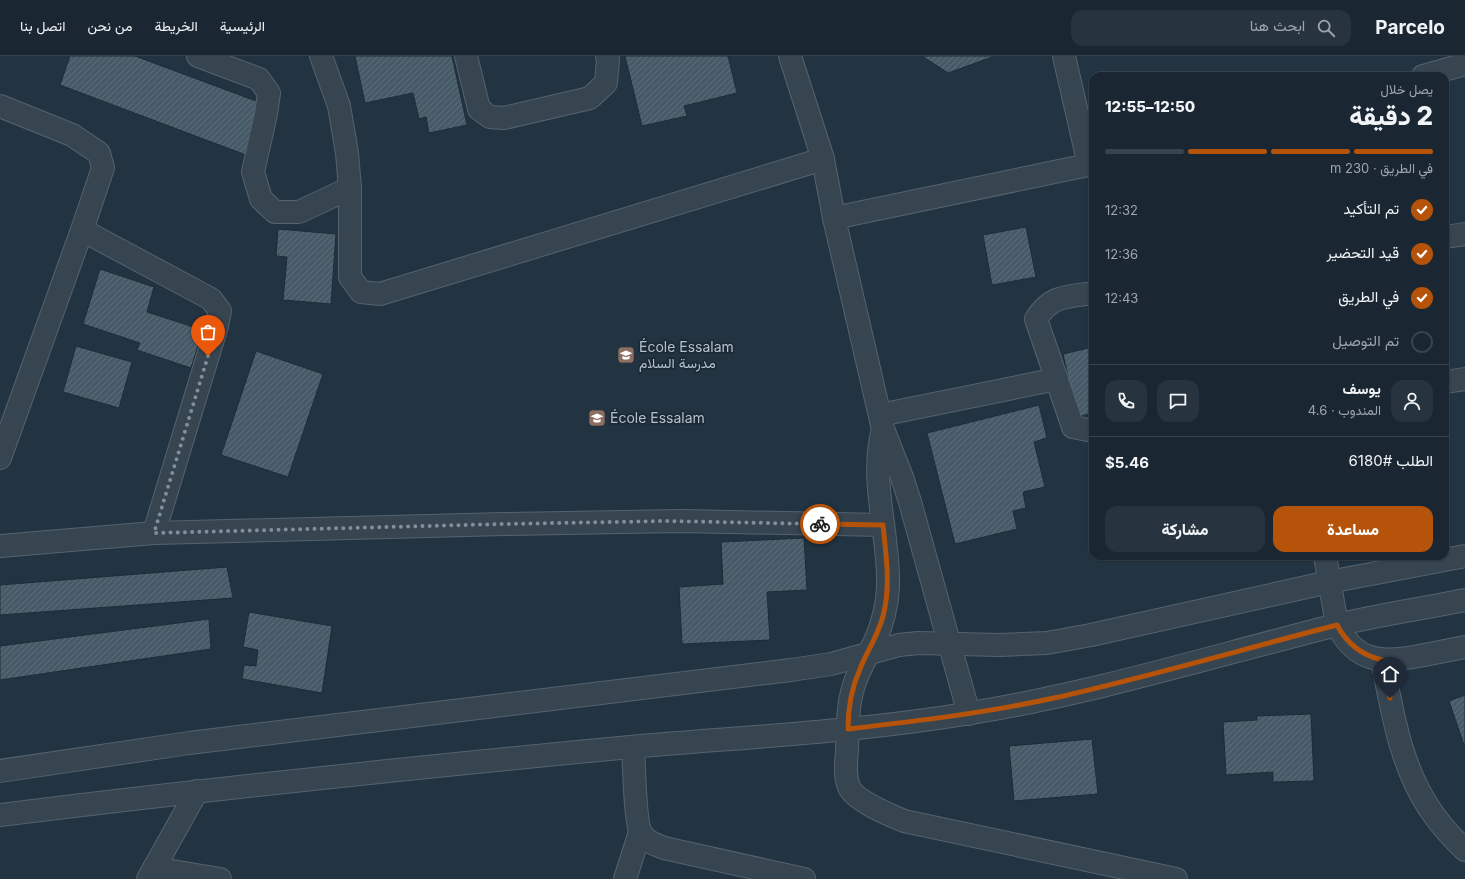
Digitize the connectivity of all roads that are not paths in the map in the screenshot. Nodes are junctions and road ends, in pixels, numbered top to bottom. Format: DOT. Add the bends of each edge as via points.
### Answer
graph roads {
  1 [pos="198,56"];
  2 [pos="321,56"];
  3 [pos="466,56"];
  4 [pos="606,56"];
  5 [pos="790,56"];
  6 [pos="1064,56"];
  7 [pos="1458,63"];
  8 [pos="1433,72"];
  9 [pos="0,106"];
  10 [pos="1089,156"];
  11 [pos="823,159"];
  12 [pos="1089,164"];
  13 [pos="350,188"];
  14 [pos="834,218"];
  15 [pos="82,230"];
  16 [pos="1465,234"];
  17 [pos="1449,236"];
  18 [pos="1089,294"];
  19 [pos="1057,379"];
  20 [pos="1465,379"];
  21 [pos="1449,381"];
  22 [pos="881,422"];
  23 [pos="1089,430"];
  24 [pos="0,458"];
  25 [pos="883,525"];
  26 [pos="154,533"];
  27 [pos="0,546"];
  28 [pos="1465,556"];
  29 [pos="1449,559"];
  30 [pos="1326,560"];
  31 [pos="1444,560"];
  32 [pos="1329,582"];
  33 [pos="1465,600"];
  34 [pos="1337,625"];
  35 [pos="950,643"];
  36 [pos="1465,647"];
  37 [pos="868,654"];
  38 [pos="1382,660"];
  39 [pos="969,714"];
  40 [pos="848,729"];
  41 [pos="633,747"];
  42 [pos="0,771"];
  43 [pos="196,791"];
  44 [pos="0,815"];
  45 [pos="640,832"];
  46 [pos="1465,850"];
  47 [pos="151,873"];
  48 [pos="220,879"];
  49 [pos="625,879"];
  50 [pos="804,879"];
  51 [pos="1176,879"];
  1 -- 13 [label="street" via="259,79 269,92 253,172 261,199 275,212 299,212"];
  2 -- 13 [label="street" via="339,106"];
  3 -- 4 [label="street" via="479,109 490,117 504,118 590,98 606,83"];
  5 -- 11 [label="street"];
  6 -- 10 [label="street"];
  7 -- 8 [label="street"];
  9 -- 15 [label="street" via="72,135 99,153 103,168"];
  11 -- 13 [label="street" via="380,294 361,292 350,277"];
  11 -- 14 [label="street"];
  12 -- 14 [label="street"];
  14 -- 22 [label="street"];
  15 -- 24 [label="street"];
  15 -- 26 [label="street" via="211,299 220,311"];
  16 -- 17 [label="street"];
  18 -- 19 [label="street" via="1056,299 1042,309 1036,319"];
  19 -- 22 [label="street"];
  19 -- 23 [label="street" via="1073,428"];
  20 -- 21 [label="street"];
  22 -- 25 [label="street" via="878,484"];
  22 -- 35 [label="street" via="902,477"];
  25 -- 26 [label="street" via="681,521"];
  25 -- 37 [label="street" via="888,588 880,629"];
  26 -- 27 [label="street"];
  28 -- 29 [label="street"];
  30 -- 32 [label="street"];
  31 -- 32 [label="street"];
  32 -- 34 [label="street"];
  32 -- 35 [label="street" via="1047,643"];
  33 -- 34 [label="street"];
  34 -- 38 [label="street" via="1355,649"];
  34 -- 39 [label="street" via="1118,683"];
  35 -- 37 [label="street" via="918,642"];
  35 -- 39 [label="street"];
  36 -- 38 [label="street"];
  37 -- 40 [label="street" via="853,688"];
  37 -- 42 [label="street" via="831,664 791,670 189,743"];
  38 -- 46 [label="street" via="1395,724 1408,768 1429,809"];
  39 -- 40 [label="street"];
  40 -- 41 [label="street"];
  40 -- 51 [label="street" via="845,772 850,789 866,803 898,819"];
  41 -- 43 [label="street"];
  41 -- 45 [label="street"];
  43 -- 44 [label="street"];
  43 -- 47 [label="street"];
  45 -- 49 [label="street"];
  45 -- 50 [label="street" via="649,842 664,848"];
  47 -- 48 [label="street"];
}
